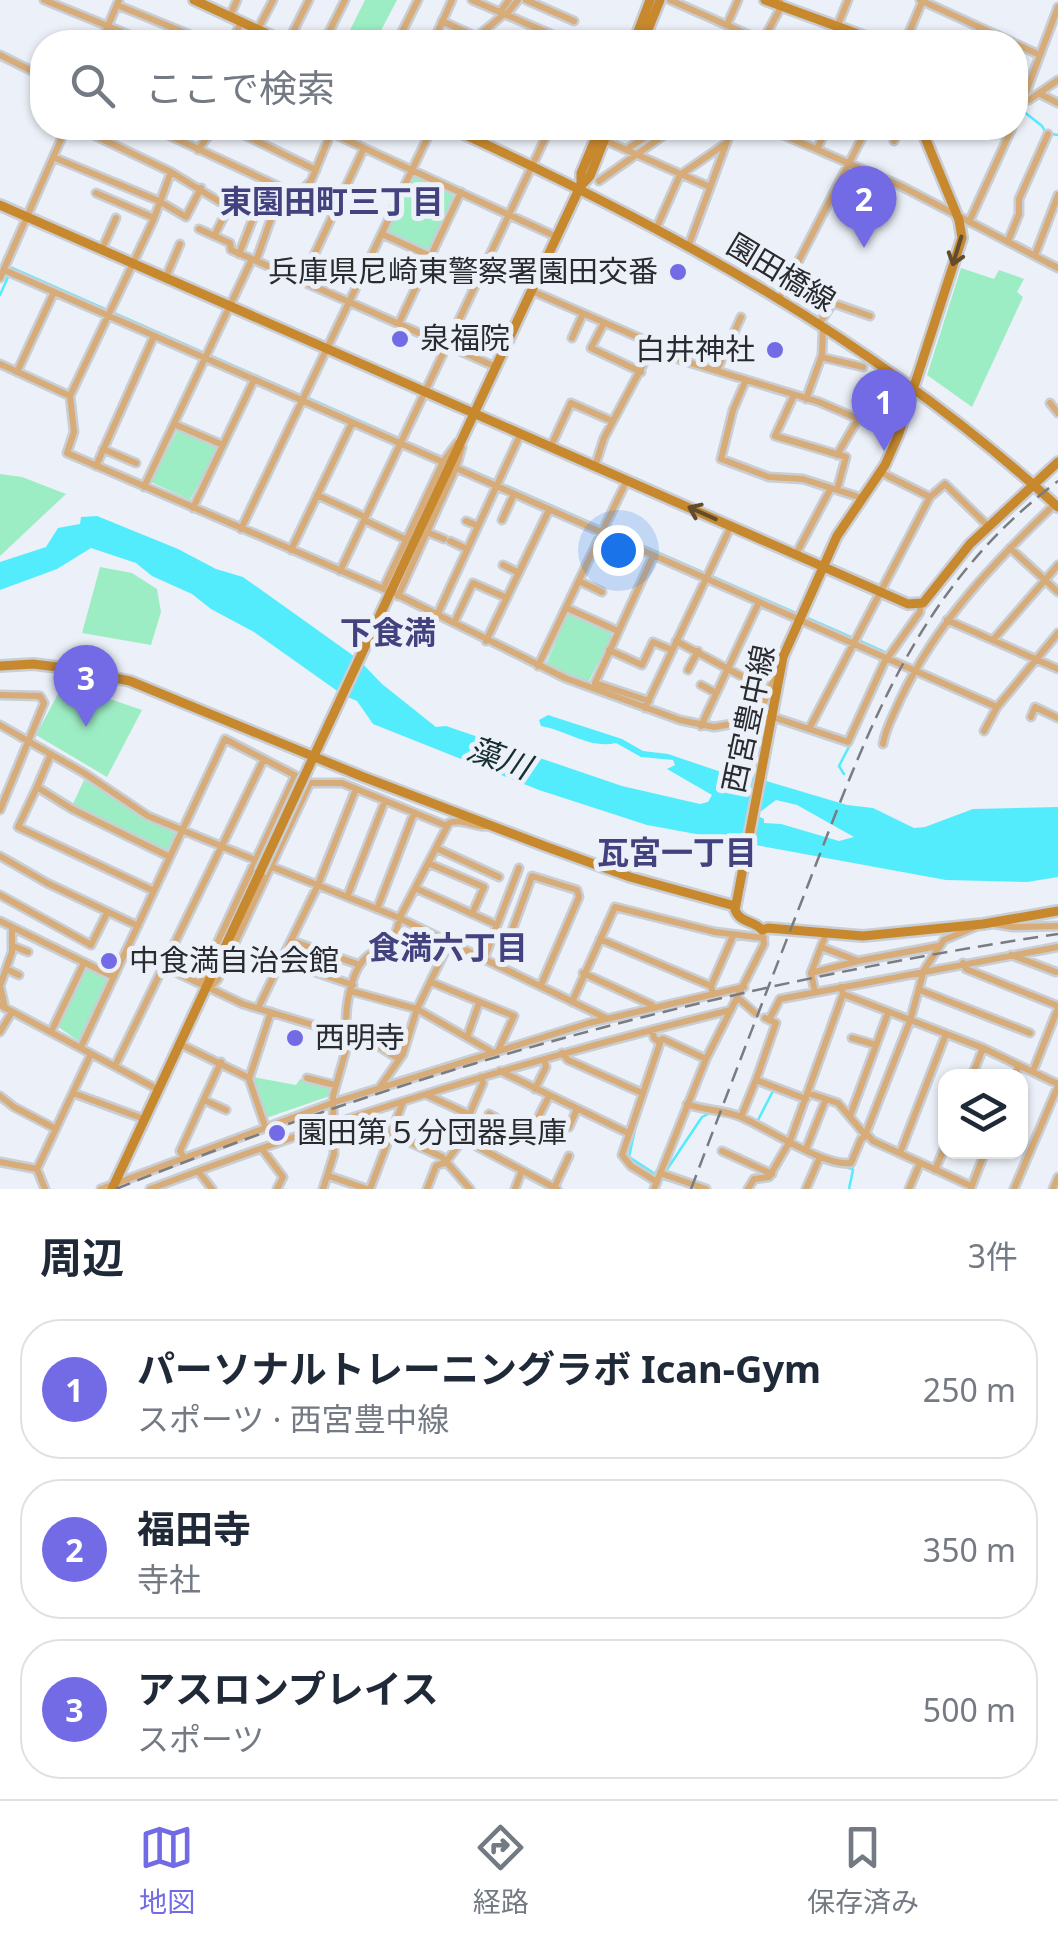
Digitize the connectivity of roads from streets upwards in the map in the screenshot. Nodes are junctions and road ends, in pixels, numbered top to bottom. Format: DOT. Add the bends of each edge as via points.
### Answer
graph roads {
  1 [pos="44,0"];
  2 [pos="237,0"];
  3 [pos="273,0"];
  4 [pos="309,0"];
  5 [pos="344,0"];
  6 [pos="418,0"];
  7 [pos="452,0"];
  8 [pos="472,0"];
  9 [pos="508,0"];
  10 [pos="518,0"];
  11 [pos="526,0"];
  12 [pos="650,0"];
  13 [pos="660,0"];
  14 [pos="670,0"];
  15 [pos="738,0"];
  16 [pos="764,0"];
  17 [pos="848,0"];
  18 [pos="921,0"];
  19 [pos="199,1"];
  20 [pos="118,2"];
  21 [pos="780,3"];
  22 [pos="1058,7"];
  23 [pos="503,14"];
  24 [pos="230,16"];
  25 [pos="574,20"];
  26 [pos="242,21"];
  27 [pos="442,21"];
  28 [pos="108,26"];
  29 [pos="727,26"];
  30 [pos="837,27"];
  31 [pos="980,28"];
  32 [pos="258,29"];
  33 [pos="538,29"];
  34 [pos="106,30"];
  35 [pos="118,30"];
  36 [pos="181,30"];
  37 [pos="238,30"];
  38 [pos="293,30"];
  39 [pos="330,30"];
  40 [pos="403,30"];
  41 [pos="438,30"];
  42 [pos="456,30"];
  43 [pos="486,30"];
  44 [pos="639,30"];
  45 [pos="648,30"];
  46 [pos="736,30"];
  47 [pos="768,30"];
  48 [pos="846,30"];
  49 [pos="910,30"];
  50 [pos="985,30"];
  51 [pos="1028,49"];
  52 [pos="0,55"];
  53 [pos="1040,55"];
  54 [pos="30,70"];
  55 [pos="1058,80"];
  56 [pos="1028,89"];
  57 [pos="1039,94"];
  58 [pos="1028,101"];
  59 [pos="1058,103"];
  60 [pos="1048,134"];
  61 [pos="61,140"];
  62 [pos="104,140"];
  63 [pos="178,140"];
  64 [pos="205,140"];
  65 [pos="255,140"];
  66 [pos="327,140"];
  67 [pos="347,140"];
  68 [pos="426,140"];
  69 [pos="477,140"];
  70 [pos="544,140"];
  71 [pos="598,140"];
  72 [pos="609,140"];
  73 [pos="641,140"];
  74 [pos="656,140"];
  75 [pos="796,140"];
  76 [pos="821,140"];
  77 [pos="861,140"];
  78 [pos="926,140"];
  79 [pos="1007,140"];
  80 [pos="727,142"];
  81 [pos="364,148"];
  82 [pos="817,149"];
  83 [pos="198,150"];
  84 [pos="626,150"];
  85 [pos="636,155"];
  86 [pos="53,157"];
  87 [pos="850,164"];
  88 [pos="532,165"];
  89 [pos="316,170"];
  90 [pos="412,171"];
  91 [pos="171,172"];
  92 [pos="680,175"];
  93 [pos="599,181"];
  94 [pos="580,187"];
  95 [pos="710,187"];
  96 [pos="202,188"];
  97 [pos="460,192"];
  98 [pos="96,193"];
  99 [pos="1058,195"];
  100 [pos="158,201"];
  101 [pos="0,205"];
  102 [pos="256,211"];
  103 [pos="509,214"];
  104 [pos="272,216"];
  105 [pos="957,216"];
  106 [pos="28,217"];
  107 [pos="116,218"];
  108 [pos="154,218"];
  109 [pos="969,222"];
  110 [pos="199,229"];
  111 [pos="656,229"];
  112 [pos="382,234"];
  113 [pos="214,236"];
  114 [pos="557,237"];
  115 [pos="1008,241"];
  116 [pos="180,244"];
  117 [pos="688,246"];
  118 [pos="102,249"];
  119 [pos="239,254"];
  120 [pos="1035,255"];
  121 [pos="430,256"];
  122 [pos="254,260"];
  123 [pos="133,263"];
  124 [pos="1058,268"];
  125 [pos="6,273"];
  126 [pos="166,277"];
  127 [pos="302,281"];
  128 [pos="532,291"];
  129 [pos="54,292"];
  130 [pos="779,298"];
  131 [pos="350,302"];
  132 [pos="231,306"];
  133 [pos="109,312"];
  134 [pos="582,314"];
  135 [pos="741,316"];
  136 [pos="870,316"];
  137 [pos="399,323"];
  138 [pos="604,324"];
  139 [pos="821,326"];
  140 [pos="154,336"];
  141 [pos="572,338"];
  142 [pos="447,345"];
  143 [pos="653,346"];
  144 [pos="328,348"];
  145 [pos="206,356"];
  146 [pos="822,357"];
  147 [pos="0,364"];
  148 [pos="496,367"];
  149 [pos="862,367"];
  150 [pos="716,370"];
  151 [pos="17,372"];
  152 [pos="641,372"];
  153 [pos="254,380"];
  154 [pos="746,380"];
  155 [pos="914,390"];
  156 [pos="426,391"];
  157 [pos="794,395"];
  158 [pos="70,396"];
  159 [pos="304,398"];
  160 [pos="806,399"];
  161 [pos="1050,403"];
  162 [pos="475,413"];
  163 [pos="1058,413"];
  164 [pos="858,419"];
  165 [pos="612,421"];
  166 [pos="352,423"];
  167 [pos="174,424"];
  168 [pos="468,426"];
  169 [pos="521,433"];
  170 [pos="898,436"];
  171 [pos="402,441"];
  172 [pos="223,444"];
  173 [pos="551,446"];
  174 [pos="104,449"];
  175 [pos="837,455"];
  176 [pos="443,462"];
  177 [pos="1058,462"];
  178 [pos="136,463"];
  179 [pos="96,466"];
  180 [pos="595,466"];
  181 [pos="456,468"];
  182 [pos="880,472"];
  183 [pos="627,480"];
  184 [pos="498,484"];
  185 [pos="1032,485"];
  186 [pos="144,487"];
  187 [pos="834,489"];
  188 [pos="514,494"];
  189 [pos="317,495"];
  190 [pos="930,497"];
  191 [pos="862,498"];
  192 [pos="1057,504"];
  193 [pos="193,508"];
  194 [pos="549,510"];
  195 [pos="364,518"];
  196 [pos="502,520"];
  197 [pos="466,521"];
  198 [pos="478,526"];
  199 [pos="731,526"];
  200 [pos="988,526"];
  201 [pos="241,529"];
  202 [pos="603,530"];
  203 [pos="428,532"];
  204 [pos="410,542"];
  205 [pos="1010,548"];
  206 [pos="467,549"];
  207 [pos="292,550"];
  208 [pos="796,554"];
  209 [pos="654,556"];
  210 [pos="503,565"];
  211 [pos="1058,565"];
  212 [pos="824,566"];
  213 [pos="340,571"];
  214 [pos="519,572"];
  215 [pos="707,576"];
  216 [pos="1044,578"];
  217 [pos="579,580"];
  218 [pos="391,591"];
  219 [pos="602,592"];
  220 [pos="880,592"];
  221 [pos="1058,592"];
  222 [pos="507,598"];
  223 [pos="759,602"];
  224 [pos="920,604"];
  225 [pos="566,608"];
  226 [pos="438,613"];
  227 [pos="801,617"];
  228 [pos="947,620"];
  229 [pos="455,622"];
  230 [pos="618,631"];
  231 [pos="1058,633"];
  232 [pos="993,640"];
  233 [pos="486,641"];
  234 [pos="676,641"];
  235 [pos="856,641"];
  236 [pos="609,650"];
  237 [pos="672,650"];
  238 [pos="698,651"];
  239 [pos="890,656"];
  240 [pos="783,657"];
  241 [pos="1036,660"];
  242 [pos="0,666"];
  243 [pos="538,666"];
  244 [pos="728,668"];
  245 [pos="1058,669"];
  246 [pos="688,670"];
  247 [pos="914,670"];
  248 [pos="743,677"];
  249 [pos="701,685"];
  250 [pos="716,692"];
  251 [pos="0,694"];
  252 [pos="647,704"];
  253 [pos="997,707"];
  254 [pos="1030,716"];
  255 [pos="773,717"];
  256 [pos="1058,718"];
  257 [pos="756,719"];
  258 [pos="0,725"];
  259 [pos="701,726"];
  260 [pos="810,729"];
  261 [pos="984,731"];
  262 [pos="28,739"];
  263 [pos="883,744"];
  264 [pos="316,753"];
  265 [pos="51,754"];
  266 [pos="264,760"];
  267 [pos="304,778"];
  268 [pos="36,787"];
  269 [pos="356,789"];
  270 [pos="385,802"];
  271 [pos="0,810"];
  272 [pos="414,814"];
  273 [pos="492,825"];
  274 [pos="447,826"];
  275 [pos="183,830"];
  276 [pos="220,847"];
  277 [pos="436,848"];
  278 [pos="0,856"];
  279 [pos="170,857"];
  280 [pos="255,860"];
  281 [pos="428,863"];
  282 [pos="270,866"];
  283 [pos="519,868"];
  284 [pos="499,877"];
  285 [pos="318,886"];
  286 [pos="415,888"];
  287 [pos="154,892"];
  288 [pos="0,895"];
  289 [pos="347,897"];
  290 [pos="736,902"];
  291 [pos="377,909"];
  292 [pos="1058,911"];
  293 [pos="107,913"];
  294 [pos="472,914"];
  295 [pos="401,920"];
  296 [pos="0,922"];
  297 [pos="986,923"];
  298 [pos="497,925"];
  299 [pos="138,926"];
  300 [pos="1058,926"];
  301 [pos="12,928"];
  302 [pos="763,934"];
  303 [pos="826,934"];
  304 [pos="733,936"];
  305 [pos="600,939"];
  306 [pos="292,940"];
  307 [pos="449,943"];
  308 [pos="13,946"];
  309 [pos="938,946"];
  310 [pos="1058,946"];
  311 [pos="821,947"];
  312 [pos="127,949"];
  313 [pos="28,952"];
  314 [pos="1010,954"];
  315 [pos="484,959"];
  316 [pos="858,961"];
  317 [pos="963,962"];
  318 [pos="84,963"];
  319 [pos="164,965"];
  320 [pos="360,965"];
  321 [pos="499,966"];
  322 [pos="6,970"];
  323 [pos="924,970"];
  324 [pos="315,972"];
  325 [pos="810,972"];
  326 [pos="1056,972"];
  327 [pos="583,973"];
  328 [pos="19,975"];
  329 [pos="114,977"];
  330 [pos="431,982"];
  331 [pos="541,985"];
  332 [pos="206,986"];
  333 [pos="352,988"];
  334 [pos="744,988"];
  335 [pos="712,990"];
  336 [pos="842,990"];
  337 [pos="920,990"];
  338 [pos="815,992"];
  339 [pos="738,998"];
  340 [pos="572,1002"];
  341 [pos="479,1003"];
  342 [pos="654,1006"];
  343 [pos="1058,1007"];
  344 [pos="6,1008"];
  345 [pos="258,1008"];
  346 [pos="417,1009"];
  347 [pos="731,1010"];
  348 [pos="271,1012"];
  349 [pos="888,1012"];
  350 [pos="755,1013"];
  351 [pos="607,1019"];
  352 [pos="910,1021"];
  353 [pos="652,1030"];
  354 [pos="0,1032"];
  355 [pos="51,1032"];
  356 [pos="1030,1033"];
  357 [pos="348,1034"];
  358 [pos="946,1034"];
  359 [pos="467,1037"];
  360 [pos="852,1038"];
  361 [pos="659,1041"];
  362 [pos="179,1043"];
  363 [pos="876,1045"];
  364 [pos="81,1048"];
  365 [pos="983,1048"];
  366 [pos="496,1052"];
  367 [pos="562,1053"];
  368 [pos="91,1054"];
  369 [pos="544,1058"];
  370 [pos="399,1059"];
  371 [pos="706,1059"];
  372 [pos="222,1062"];
  373 [pos="115,1066"];
  374 [pos="1018,1066"];
  375 [pos="975,1069"];
  376 [pos="1017,1069"];
  377 [pos="1033,1071"];
  378 [pos="500,1072"];
  379 [pos="481,1077"];
  380 [pos="308,1078"];
  381 [pos="250,1079"];
  382 [pos="756,1080"];
  383 [pos="1058,1085"];
  384 [pos="335,1086"];
  385 [pos="379,1088"];
  386 [pos="535,1089"];
  387 [pos="157,1090"];
  388 [pos="643,1090"];
  389 [pos="73,1093"];
  390 [pos="426,1094"];
  391 [pos="0,1096"];
  392 [pos="549,1096"];
  393 [pos="807,1096"];
  394 [pos="826,1099"];
  395 [pos="204,1100"];
  396 [pos="403,1101"];
  397 [pos="335,1102"];
  398 [pos="687,1104"];
  399 [pos="577,1109"];
  400 [pos="226,1110"];
  401 [pos="489,1114"];
  402 [pos="470,1116"];
  403 [pos="741,1117"];
  404 [pos="849,1117"];
  405 [pos="144,1119"];
  406 [pos="332,1124"];
  407 [pos="265,1126"];
  408 [pos="568,1126"];
  409 [pos="56,1129"];
  410 [pos="628,1133"];
  411 [pos="392,1134"];
  412 [pos="866,1136"];
  413 [pos="463,1139"];
  414 [pos="790,1141"];
  415 [pos="262,1149"];
  416 [pos="806,1149"];
  417 [pos="722,1151"];
  418 [pos="900,1153"];
  419 [pos="569,1156"];
  420 [pos="820,1156"];
  421 [pos="184,1158"];
  422 [pos="940,1159"];
  423 [pos="982,1159"];
  424 [pos="0,1162"];
  425 [pos="446,1162"];
  426 [pos="920,1163"];
  427 [pos="37,1168"];
  428 [pos="936,1170"];
  429 [pos="198,1171"];
  430 [pos="522,1173"];
  431 [pos="772,1174"];
  432 [pos="329,1176"];
  433 [pos="1058,1177"];
  434 [pos="178,1178"];
  435 [pos="657,1179"];
  436 [pos="113,1186"];
  437 [pos="971,1186"];
  438 [pos="467,1188"];
  439 [pos="556,1188"];
  440 [pos="704,1188"];
  441 [pos="983,1188"];
  442 [pos="46,1189"];
  443 [pos="101,1189"];
  444 [pos="150,1189"];
  445 [pos="180,1189"];
  446 [pos="212,1189"];
  447 [pos="278,1189"];
  448 [pos="322,1189"];
  449 [pos="368,1189"];
  450 [pos="427,1189"];
  451 [pos="515,1189"];
  452 [pos="748,1189"];
  453 [pos="806,1189"];
  454 [pos="909,1189"];
  455 [pos="1014,1189"];
  456 [pos="1053,1189"];
  1 -- 28 [label="street"];
  2 -- 24 [label="street"];
  3 -- 32 [label="street"];
  4 -- 38 [label="street"];
  5 -- 39 [label="street"];
  6 -- 40 [label="street"];
  7 -- 27 [label="street"];
  8 -- 23 [label="street"];
  9 -- 23 [label="street"];
  10 -- 23 [label="street"];
  11 -- 25 [label="street"];
  12 -- 44 [label="street"];
  13 -- 45 [label="street"];
  14 -- 29 [label="street"];
  15 -- 29 [label="street"];
  16 -- 21 [label="street"];
  17 -- 30 [label="street"];
  18 -- 31 [label="street"];
  18 -- 49 [label="street"];
  19 -- 24 [label="street"];
  20 -- 28 [label="street"];
  20 -- 36 [label="street"];
  21 -- 30 [label="street"];
  21 -- 47 [label="street"];
  22 -- 53 [label="street"];
  23 -- 33 [label="street"];
  23 -- 43 [label="street"];
  24 -- 26 [label="street"];
  26 -- 32 [label="street"];
  26 -- 37 [label="street"];
  27 -- 41 [label="street"];
  27 -- 42 [label="street"];
  28 -- 34 [label="street"];
  28 -- 35 [label="street"];
  29 -- 46 [label="street"];
  30 -- 48 [label="street"];
  31 -- 50 [label="street"];
  51 -- 53 [label="street"];
  52 -- 54 [label="street"];
  53 -- 56 [label="street"];
  55 -- 57 [label="street"];
  57 -- 58 [label="street"];
  57 -- 59 [label="street"];
  60 -- 115 [label="street"];
  61 -- 86 [label="street"];
  62 -- 91 [label="street"];
  63 -- 83 [label="street"];
  64 -- 83 [label="street"];
  65 -- 89 [label="street"];
  66 -- 89 [label="street"];
  67 -- 81 [label="street"];
  68 -- 90 [label="street"];
  69 -- 88 [label="street, 園田橋線"];
  70 -- 88 [label="street"];
  71 -- 94 [label="street"];
  72 -- 84 [label="street"];
  73 -- 84 [label="street"];
  74 -- 85 [label="street"];
  75 -- 82 [label="street"];
  76 -- 82 [label="street"];
  77 -- 87 [label="street"];
  78 -- 105 [label="street, 西宮豊中線"];
  79 -- 109 [label="street"];
  80 -- 92 [label="street"];
  80 -- 95 [label="street"];
  81 -- 90 [label="street"];
  81 -- 127 [label="street"];
  82 -- 87 [label="street"];
  83 -- 89 [label="street" via="296,195"];
  84 -- 85 [label="street"];
  85 -- 92 [label="street"];
  85 -- 93 [label="street"];
  86 -- 100 [label="street"];
  86 -- 106 [label="street"];
  87 -- 105 [label="street"];
  87 -- 130 [label="street"];
  88 -- 94 [label="street, 園田橋線"];
  88 -- 103 [label="street"];
  90 -- 97 [label="street"];
  90 -- 112 [label="street"];
  91 -- 96 [label="street"];
  91 -- 100 [label="street"];
  92 -- 95 [label="street"];
  92 -- 111 [label="street"];
  94 -- 111 [label="street, 園田橋線"];
  94 -- 114 [label="street"];
  95 -- 117 [label="street"];
  96 -- 100 [label="street" via="186,217"];
  96 -- 113 [label="street" via="230,204"];
  97 -- 103 [label="street"];
  97 -- 121 [label="street"];
  98 -- 108 [label="street"];
  99 -- 120 [label="street"];
  100 -- 108 [label="street"];
  101 -- 106 [label="street"];
  102 -- 119 [label="street"];
  103 -- 114 [label="street"];
  103 -- 142 [label="street"];
  104 -- 122 [label="street"];
  105 -- 109 [label="street"];
  105 -- 155 [label="street, 西宮豊中線, one-way" via="962,238"];
  106 -- 118 [label="street"];
  106 -- 125 [label="street"];
  107 -- 118 [label="street"];
  108 -- 123 [label="street"];
  109 -- 115 [label="street"];
  110 -- 113 [label="street"];
  111 -- 117 [label="street, 園田橋線"];
  112 -- 121 [label="street"];
  112 -- 131 [label="street"];
  113 -- 119 [label="street"];
  114 -- 128 [label="street"];
  115 -- 120 [label="street"];
  116 -- 126 [label="street"];
  117 -- 130 [label="street, 園田橋線"];
  118 -- 123 [label="street"];
  119 -- 122 [label="street"];
  120 -- 124 [label="street"];
  121 -- 137 [label="street"];
  122 -- 127 [label="street"];
  122 -- 132 [label="street"];
  123 -- 126 [label="street"];
  123 -- 133 [label="street"];
  125 -- 129 [label="street"];
  126 -- 132 [label="street"];
  127 -- 131 [label="street"];
  128 -- 134 [label="street"];
  128 -- 148 [label="street"];
  129 -- 133 [label="street"];
  129 -- 151 [label="street"];
  130 -- 139 [label="street, 園田橋線"];
  131 -- 137 [label="street"];
  131 -- 144 [label="street"];
  132 -- 144 [label="street"];
  132 -- 145 [label="street"];
  133 -- 140 [label="street"];
  133 -- 158 [label="street"];
  134 -- 138 [label="street"];
  134 -- 141 [label="street"];
  135 -- 150 [label="street"];
  136 -- 139 [label="street" via="833,303"];
  137 -- 142 [label="street"];
  138 -- 143 [label="street"];
  138 -- 152 [label="street" via="591,348"];
  139 -- 146 [label="street"];
  139 -- 155 [label="street, 園田橋線"];
  140 -- 145 [label="street"];
  140 -- 174 [label="street"];
  142 -- 148 [label="street"];
  142 -- 156 [label="street"];
  143 -- 150 [label="street"];
  143 -- 152 [label="street"];
  144 -- 156 [label="street"];
  144 -- 159 [label="street"];
  145 -- 153 [label="street"];
  145 -- 167 [label="street"];
  146 -- 149 [label="street"];
  146 -- 160 [label="street"];
  147 -- 151 [label="street"];
  148 -- 162 [label="street"];
  150 -- 154 [label="street"];
  151 -- 158 [label="street"];
  152 -- 165 [label="street"];
  153 -- 159 [label="street"];
  153 -- 172 [label="street"];
  154 -- 157 [label="street"];
  154 -- 187 [label="street" via="721,459 769,477"];
  155 -- 170 [label="street, 西宮豊中線"];
  155 -- 185 [label="street, 園田橋線"];
  156 -- 162 [label="street"];
  156 -- 171 [label="street"];
  157 -- 160 [label="street"];
  157 -- 175 [label="street" via="775,436"];
  158 -- 179 [label="street" via="74,432 67,453"];
  159 -- 166 [label="street"];
  159 -- 201 [label="street"];
  160 -- 164 [label="street"];
  161 -- 163 [label="street"];
  162 -- 168 [label="street"];
  162 -- 169 [label="street"];
  164 -- 170 [label="street"];
  164 -- 175 [label="street"];
  165 -- 173 [label="street" via="571,403"];
  165 -- 180 [label="street"];
  166 -- 171 [label="street"];
  166 -- 189 [label="street"];
  167 -- 172 [label="street"];
  167 -- 186 [label="street"];
  168 -- 176 [label="street"];
  168 -- 181 [label="street"];
  168 -- 204 [label="street"];
  169 -- 173 [label="street"];
  169 -- 184 [label="street"];
  170 -- 182 [label="street, 西宮豊中線"];
  171 -- 176 [label="street"];
  171 -- 195 [label="street"];
  172 -- 193 [label="street"];
  173 -- 180 [label="street"];
  174 -- 178 [label="street"];
  174 -- 179 [label="street"];
  175 -- 187 [label="street" via="846,457"];
  176 -- 204 [label="street"];
  177 -- 185 [label="street"];
  179 -- 186 [label="street"];
  180 -- 183 [label="street"];
  181 -- 184 [label="street"];
  181 -- 203 [label="street"];
  182 -- 190 [label="street"];
  182 -- 191 [label="street, 西宮豊中線"];
  199 -- 183 [label="street, one-way"];
  183 -- 202 [label="street"];
  184 -- 188 [label="street"];
  184 -- 198 [label="street"];
  185 -- 192 [label="street, 園田橋線"];
  185 -- 200 [label="street"];
  186 -- 193 [label="street"];
  187 -- 191 [label="street"];
  187 -- 208 [label="street"];
  188 -- 194 [label="street"];
  188 -- 196 [label="street"];
  189 -- 195 [label="street"];
  189 -- 207 [label="street"];
  190 -- 200 [label="street" via="945,484"];
  190 -- 220 [label="street"];
  191 -- 212 [label="street, 西宮豊中線"];
  192 -- 205 [label="street"];
  193 -- 201 [label="street"];
  194 -- 202 [label="street"];
  194 -- 214 [label="street"];
  195 -- 204 [label="street"];
  195 -- 213 [label="street"];
  197 -- 198 [label="street"];
  198 -- 206 [label="street"];
  199 -- 208 [label="street"];
  199 -- 215 [label="street"];
  200 -- 224 [label="street"];
  201 -- 207 [label="street"];
  202 -- 209 [label="street"];
  202 -- 217 [label="street"];
  203 -- 206 [label="street"];
  203 -- 218 [label="street"];
  204 -- 218 [label="street"];
  205 -- 216 [label="street"];
  205 -- 228 [label="street"];
  206 -- 226 [label="street"];
  207 -- 213 [label="street"];
  208 -- 212 [label="street"];
  209 -- 215 [label="street"];
  209 -- 230 [label="street"];
  210 -- 214 [label="street"];
  211 -- 216 [label="street"];
  212 -- 220 [label="street"];
  212 -- 227 [label="street, 西宮豊中線"];
  213 -- 218 [label="street"];
  214 -- 222 [label="street"];
  215 -- 223 [label="street"];
  215 -- 234 [label="street"];
  216 -- 221 [label="street"];
  216 -- 232 [label="street"];
  217 -- 219 [label="street"];
  217 -- 225 [label="street"];
  218 -- 226 [label="street"];
  218 -- 264 [label="street"];
  220 -- 224 [label="street"];
  220 -- 235 [label="street"];
  222 -- 229 [label="street" via="473,583"];
  222 -- 233 [label="street"];
  223 -- 227 [label="street"];
  223 -- 244 [label="street"];
  224 -- 239 [label="street"];
  225 -- 230 [label="street"];
  225 -- 243 [label="street"];
  226 -- 229 [label="street"];
  227 -- 235 [label="street"];
  227 -- 240 [label="street, 西宮豊中線"];
  228 -- 232 [label="street"];
  228 -- 247 [label="street"];
  229 -- 233 [label="street"];
  230 -- 236 [label="street"];
  231 -- 241 [label="street"];
  232 -- 241 [label="street"];
  233 -- 243 [label="street"];
  234 -- 237 [label="street"];
  234 -- 238 [label="street"];
  235 -- 239 [label="street"];
  235 -- 260 [label="street"];
  236 -- 237 [label="street" via="642,665 654,642"];
  236 -- 252 [label="street" via="594,683"];
  237 -- 252 [label="street"];
  238 -- 244 [label="street"];
  238 -- 246 [label="street"];
  239 -- 247 [label="street"];
  239 -- 260 [label="street" via="848,742"];
  240 -- 255 [label="street, 西宮豊中線"];
  240 -- 257 [label="street"];
  241 -- 245 [label="street"];
  241 -- 253 [label="street"];
  242 -- 264 [label="street" via="33,664 130,680"];
  243 -- 252 [label="street"];
  244 -- 248 [label="street"];
  244 -- 250 [label="street"];
  247 -- 253 [label="street"];
  247 -- 263 [label="street"];
  249 -- 250 [label="street"];
  250 -- 259 [label="street"];
  251 -- 262 [label="street" via="40,696 44,704"];
  252 -- 259 [label="street"];
  253 -- 261 [label="street"];
  254 -- 256 [label="street" via="1035,707"];
  255 -- 257 [label="street"];
  255 -- 260 [label="street"];
  255 -- 290 [label="street, 西宮豊中線"];
  257 -- 259 [label="street"];
  258 -- 262 [label="street"];
  262 -- 265 [label="street"];
  262 -- 271 [label="street"];
  264 -- 267 [label="street"];
  264 -- 273 [label="street"];
  265 -- 268 [label="street"];
  265 -- 275 [label="street" via="148,816"];
  266 -- 267 [label="street"];
  266 -- 275 [label="street" via="225,739"];
  266 -- 276 [label="street"];
  267 -- 269 [label="street"];
  267 -- 280 [label="street"];
  267 -- 282 [label="street"];
  267 -- 332 [label="street, bridge"];
  268 -- 279 [label="street"];
  268 -- 287 [label="street" via="18,827"];
  269 -- 270 [label="street"];
  269 -- 285 [label="street"];
  270 -- 272 [label="street"];
  270 -- 289 [label="street"];
  272 -- 274 [label="street"];
  272 -- 291 [label="street"];
  273 -- 274 [label="street" via="454,820"];
  273 -- 290 [label="street" via="630,876"];
  274 -- 277 [label="street"];
  275 -- 276 [label="street"];
  275 -- 279 [label="street"];
  276 -- 280 [label="street"];
  276 -- 319 [label="street"];
  277 -- 281 [label="street"];
  277 -- 284 [label="street"];
  278 -- 293 [label="street"];
  279 -- 287 [label="street"];
  280 -- 332 [label="street" via="205,968"];
  281 -- 286 [label="street"];
  281 -- 294 [label="street" via="484,887"];
  282 -- 285 [label="street"];
  282 -- 332 [label="street" via="218,979"];
  283 -- 298 [label="street"];
  285 -- 289 [label="street"];
  285 -- 306 [label="street"];
  286 -- 294 [label="street"];
  286 -- 295 [label="street"];
  287 -- 299 [label="street"];
  288 -- 293 [label="street" via="90,946"];
  289 -- 291 [label="street"];
  290 -- 302 [label="street" via="742,920"];
  291 -- 295 [label="street"];
  292 -- 297 [label="street"];
  293 -- 299 [label="street"];
  294 -- 298 [label="street"];
  295 -- 307 [label="street"];
  295 -- 320 [label="street" via="392,945"];
  296 -- 301 [label="street"];
  297 -- 300 [label="street"];
  297 -- 303 [label="street"];
  297 -- 309 [label="street"];
  298 -- 315 [label="street"];
  299 -- 312 [label="street"];
  301 -- 308 [label="street"];
  301 -- 318 [label="street"];
  302 -- 303 [label="street" via="768,928"];
  302 -- 304 [label="street"];
  302 -- 334 [label="street"];
  303 -- 311 [label="street"];
  304 -- 305 [label="street" via="615,906"];
  304 -- 335 [label="street"];
  305 -- 327 [label="street"];
  305 -- 335 [label="street"];
  306 -- 320 [label="street"];
  306 -- 345 [label="street"];
  307 -- 315 [label="street"];
  307 -- 330 [label="street"];
  308 -- 313 [label="street"];
  308 -- 322 [label="street"];
  309 -- 316 [label="street"];
  309 -- 323 [label="street"];
  310 -- 314 [label="street"];
  311 -- 316 [label="street"];
  311 -- 325 [label="street"];
  312 -- 319 [label="street"];
  312 -- 329 [label="street"];
  314 -- 317 [label="street"];
  314 -- 326 [label="street"];
  315 -- 321 [label="street"];
  316 -- 325 [label="street"];
  317 -- 323 [label="street"];
  317 -- 343 [label="street" via="966,969"];
  318 -- 329 [label="street"];
  318 -- 355 [label="street"];
  319 -- 332 [label="street"];
  319 -- 373 [label="street"];
  320 -- 333 [label="street"];
  321 -- 331 [label="street"];
  321 -- 331 [label="street" via="532,876 577,890"];
  322 -- 328 [label="street"];
  322 -- 344 [label="street" via="0,986"];
  323 -- 336 [label="street"];
  323 -- 337 [label="street"];
  324 -- 333 [label="street"];
  325 -- 338 [label="street"];
  327 -- 340 [label="street"];
  327 -- 342 [label="street"];
  329 -- 364 [label="street"];
  330 -- 341 [label="street"];
  330 -- 346 [label="street"];
  331 -- 340 [label="street"];
  332 -- 345 [label="street"];
  332 -- 362 [label="street"];
  333 -- 346 [label="street"];
  333 -- 357 [label="street" via="345,1008"];
  334 -- 335 [label="street"];
  334 -- 339 [label="street"];
  335 -- 342 [label="street"];
  336 -- 338 [label="street"];
  336 -- 349 [label="street"];
  336 -- 393 [label="street"];
  337 -- 352 [label="street"];
  337 -- 356 [label="street"];
  338 -- 382 [label="street" via="778,1000 767,1019 776,1023"];
  339 -- 347 [label="street"];
  339 -- 350 [label="street"];
  340 -- 351 [label="street"];
  341 -- 359 [label="street"];
  341 -- 366 [label="street" via="514,1016"];
  342 -- 351 [label="street"];
  343 -- 377 [label="street"];
  344 -- 354 [label="street"];
  344 -- 355 [label="street"];
  345 -- 348 [label="street"];
  346 -- 359 [label="street"];
  346 -- 370 [label="street"];
  347 -- 353 [label="street"];
  347 -- 371 [label="street"];
  348 -- 357 [label="street"];
  348 -- 381 [label="street"];
  349 -- 352 [label="street"];
  349 -- 363 [label="street"];
  351 -- 366 [label="street"];
  352 -- 358 [label="street"];
  352 -- 412 [label="street"];
  353 -- 361 [label="street"];
  353 -- 367 [label="street"];
  355 -- 364 [label="street"];
  357 -- 370 [label="street"];
  357 -- 384 [label="street"];
  358 -- 365 [label="street"];
  358 -- 418 [label="street"];
  359 -- 366 [label="street"];
  360 -- 363 [label="street"];
  361 -- 371 [label="street"];
  361 -- 388 [label="street"];
  362 -- 372 [label="street"];
  362 -- 387 [label="street"];
  363 -- 404 [label="street"];
  364 -- 368 [label="street"];
  365 -- 374 [label="street"];
  365 -- 375 [label="street"];
  366 -- 385 [label="street"];
  367 -- 369 [label="street"];
  367 -- 388 [label="street"];
  368 -- 373 [label="street"];
  368 -- 389 [label="street"];
  369 -- 378 [label="street"];
  369 -- 386 [label="street"];
  370 -- 385 [label="street"];
  371 -- 398 [label="street"];
  372 -- 381 [label="street"];
  372 -- 395 [label="street"];
  373 -- 387 [label="street"];
  374 -- 376 [label="street"];
  374 -- 377 [label="street"];
  377 -- 383 [label="street"];
  378 -- 379 [label="street"];
  378 -- 386 [label="street"];
  379 -- 390 [label="street"];
  379 -- 402 [label="street"];
  380 -- 384 [label="street"];
  381 -- 407 [label="street"];
  382 -- 393 [label="street"];
  382 -- 403 [label="street"];
  383 -- 455 [label="street"];
  384 -- 397 [label="street"];
  385 -- 397 [label="street"];
  386 -- 392 [label="street"];
  387 -- 405 [label="street"];
  388 -- 410 [label="street"];
  389 -- 405 [label="street"];
  389 -- 409 [label="street"];
  390 -- 396 [label="street"];
  390 -- 402 [label="street"];
  391 -- 409 [label="street"];
  392 -- 399 [label="street"];
  392 -- 401 [label="street" via="528,1136"];
  393 -- 394 [label="street"];
  393 -- 414 [label="street"];
  394 -- 404 [label="street"];
  394 -- 416 [label="street"];
  395 -- 400 [label="street"];
  395 -- 421 [label="street" via="180,1151"];
  396 -- 406 [label="street"];
  396 -- 411 [label="street"];
  397 -- 406 [label="street"];
  397 -- 407 [label="street"];
  398 -- 403 [label="street"];
  398 -- 435 [label="street"];
  399 -- 408 [label="street"];
  399 -- 410 [label="street"];
  402 -- 413 [label="street"];
  403 -- 414 [label="street"];
  404 -- 412 [label="street"];
  405 -- 436 [label="street"];
  406 -- 415 [label="street"];
  406 -- 432 [label="street"];
  407 -- 421 [label="street"];
  409 -- 427 [label="street"];
  410 -- 435 [label="street" via="623,1158"];
  411 -- 425 [label="street"];
  411 -- 449 [label="street"];
  412 -- 418 [label="street"];
  412 -- 420 [label="street" via="848,1164"];
  413 -- 425 [label="street"];
  413 -- 430 [label="street"];
  414 -- 416 [label="street"];
  414 -- 431 [label="street"];
  415 -- 429 [label="street"];
  415 -- 447 [label="street" via="283,1177"];
  416 -- 420 [label="street"];
  417 -- 431 [label="street"];
  418 -- 426 [label="street"];
  419 -- 439 [label="street"];
  420 -- 453 [label="street"];
  421 -- 436 [label="street"];
  422 -- 428 [label="street"];
  423 -- 437 [label="street"];
  424 -- 427 [label="street"];
  425 -- 438 [label="street"];
  425 -- 450 [label="street" via="436,1166"];
  426 -- 428 [label="street"];
  426 -- 454 [label="street"];
  427 -- 442 [label="street"];
  428 -- 437 [label="street"];
  429 -- 434 [label="street"];
  429 -- 446 [label="street"];
  430 -- 439 [label="street"];
  430 -- 451 [label="street"];
  431 -- 452 [label="street" via="754,1179"];
  432 -- 448 [label="street"];
  432 -- 449 [label="street"];
  433 -- 456 [label="street"];
  434 -- 444 [label="street"];
  434 -- 445 [label="street"];
  435 -- 440 [label="street"];
  436 -- 443 [label="street"];
  437 -- 441 [label="street"];
}
